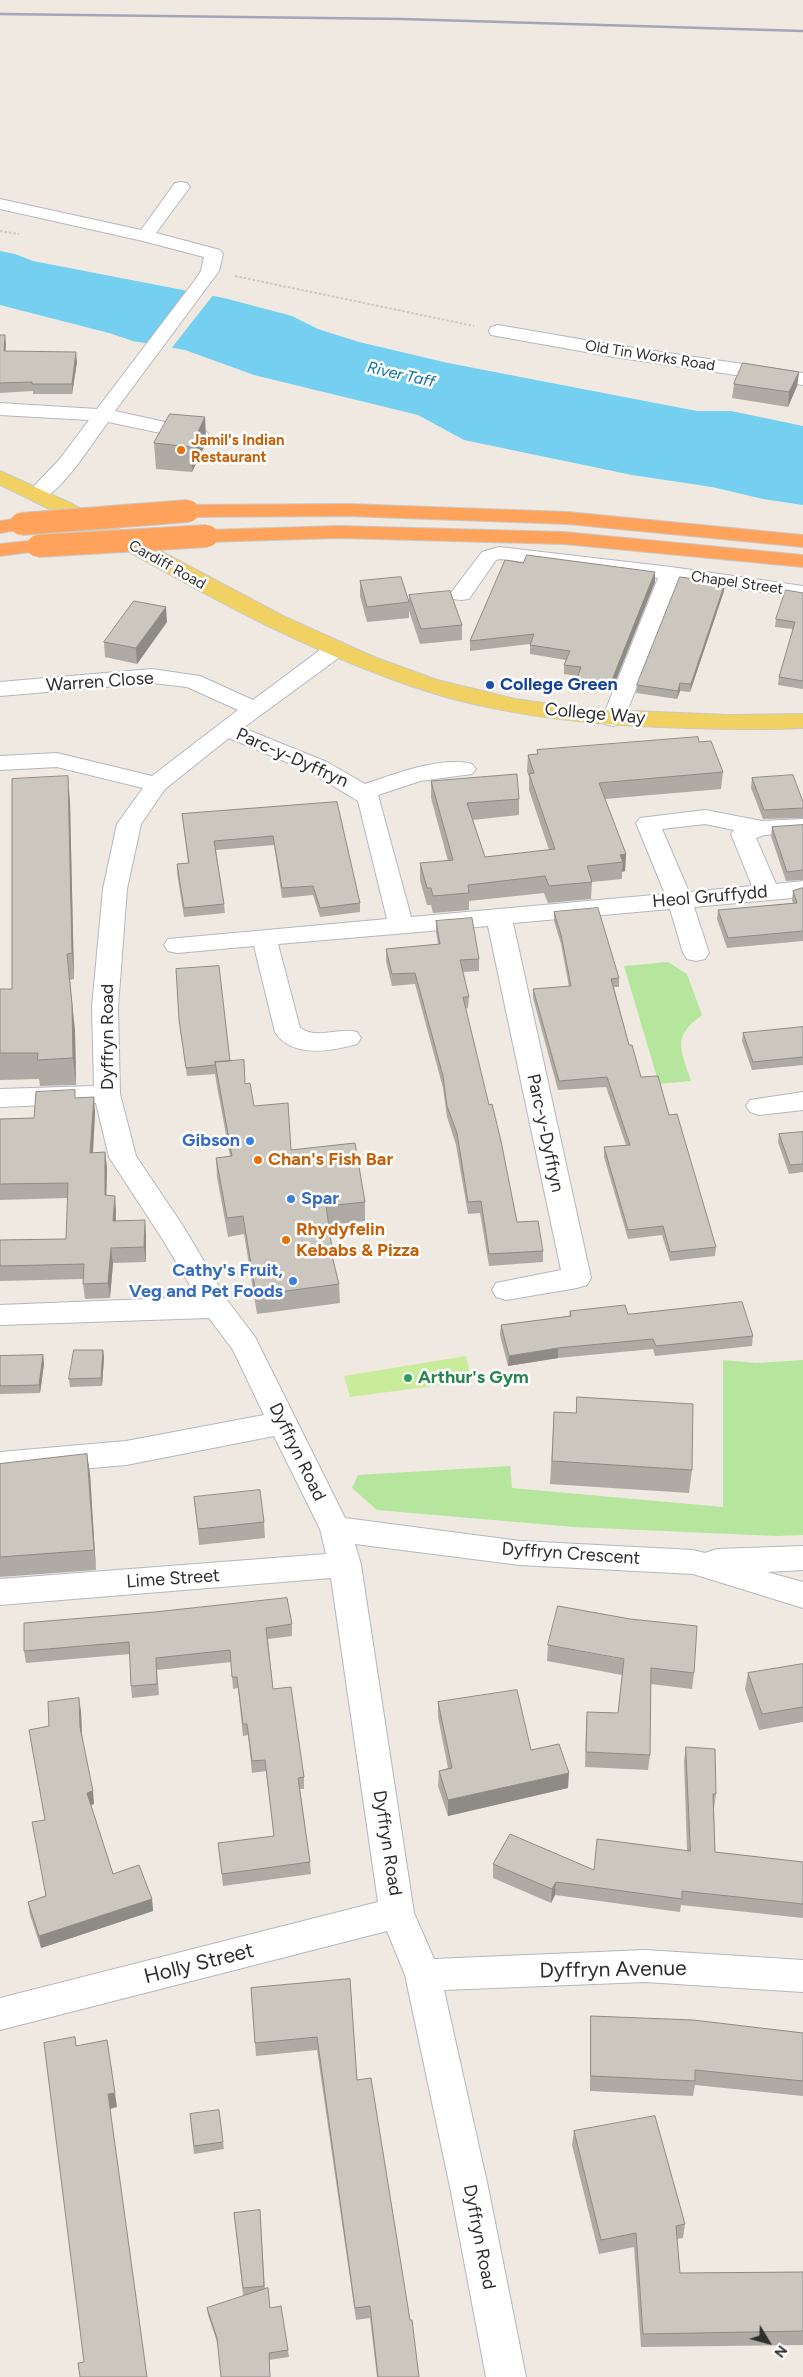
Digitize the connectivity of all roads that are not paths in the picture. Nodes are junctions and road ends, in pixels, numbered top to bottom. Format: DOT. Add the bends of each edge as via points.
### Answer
graph roads {
  1 [pos="180,187"];
  2 [pos="0,204"];
  3 [pos="145,236"];
  4 [pos="498,331"];
  5 [pos="803,378"];
  6 [pos="0,409"];
  7 [pos="104,415"];
  8 [pos="201,435"];
  9 [pos="0,477"];
  10 [pos="38,494"];
  11 [pos="0,527"];
  12 [pos="803,541"];
  13 [pos="0,550"];
  14 [pos="803,561"];
  15 [pos="671,573"];
  16 [pos="803,592"];
  17 [pos="461,594"];
  18 [pos="336,649"];
  19 [pos="0,689"];
  20 [pos="255,709"];
  21 [pos="613,719"];
  22 [pos="803,721"];
  23 [pos="227,729"];
  24 [pos="0,763"];
  25 [pos="464,770"];
  26 [pos="157,784"];
  27 [pos="363,792"];
  28 [pos="803,826"];
  29 [pos="762,828"];
  30 [pos="803,888"];
  31 [pos="767,892"];
  32 [pos="680,900"];
  33 [pos="499,917"];
  34 [pos="401,926"];
  35 [pos="264,938"];
  36 [pos="177,945"];
  37 [pos="696,953"];
  38 [pos="348,1038"];
  39 [pos="107,1094"];
  40 [pos="0,1098"];
  41 [pos="803,1101"];
  42 [pos="760,1106"];
  43 [pos="506,1290"];
  44 [pos="217,1307"];
  45 [pos="0,1315"];
  46 [pos="283,1423"];
  47 [pos="0,1464"];
  48 [pos="335,1529"];
  49 [pos="803,1558"];
  50 [pos="693,1562"];
  51 [pos="345,1565"];
  52 [pos="0,1592"];
  53 [pos="803,1595"];
  54 [pos="397,1913"];
  55 [pos="423,1975"];
  56 [pos="803,1976"];
  57 [pos="0,2014"];
  58 [pos="506,2377"];
  1 -- 3 [label="street"];
  2 -- 3 [label="street"];
  3 -- 7 [label="street" via="208,270"];
  4 -- 5 [label="street, Old Tin Works Road" via="614,352"];
  6 -- 7 [label="street"];
  7 -- 8 [label="street"];
  7 -- 10 [label="street" via="61,472"];
  9 -- 10 [label="main road, Cardiff Road"];
  10 -- 18 [label="main road, Cardiff Road" via="232,600"];
  11 -- 12 [label="highway, bridge" via="188,511 348,510 568,518"];
  13 -- 14 [label="highway, bridge" via="207,536 339,532 564,538"];
  15 -- 16 [label="street, Chapel Street"];
  15 -- 17 [label="street, Chapel Street" via="495,553 489,556"];
  15 -- 21 [label="street"];
  18 -- 20 [label="street, Dyffryn Road"];
  18 -- 21 [label="main road, College Way" via="490,701"];
  19 -- 20 [label="street, Warren Close" via="152,676 192,681"];
  20 -- 23 [label="street, Dyffryn Road"];
  21 -- 22 [label="main road, College Way" via="771,724"];
  23 -- 26 [label="street, Dyffryn Road"];
  23 -- 27 [label="street, Parc-y-Dyffryn" via="324,770"];
  24 -- 26 [label="street" via="57,760"];
  25 -- 27 [label="street" via="417,774"];
  26 -- 39 [label="street, Dyffryn Road" via="129,824 115,889 106,1007"];
  27 -- 34 [label="street, Parc-y-Dyffryn" via="374,812"];
  28 -- 29 [label="street"];
  29 -- 31 [label="street" via="743,834"];
  29 -- 32 [label="street" via="705,816 648,823"];
  30 -- 31 [label="street, Heol Gruffydd"];
  31 -- 32 [label="street, Heol Gruffydd"];
  32 -- 33 [label="street, Heol Gruffydd"];
  32 -- 37 [label="street"];
  33 -- 34 [label="street"];
  33 -- 43 [label="street, Parc-y-Dyffryn" via="577,1278"];
  34 -- 35 [label="street"];
  35 -- 36 [label="street"];
  35 -- 38 [label="street" via="288,1032 299,1041 314,1043"];
  39 -- 40 [label="street"];
  39 -- 44 [label="street, Dyffryn Road" via="123,1157"];
  41 -- 42 [label="street"];
  44 -- 45 [label="street"];
  44 -- 46 [label="street, Dyffryn Road" via="245,1345"];
  46 -- 47 [label="street" via="126,1453"];
  46 -- 48 [label="street, Dyffryn Road"];
  48 -- 50 [label="street, Dyffryn Crescent" via="520,1553"];
  48 -- 51 [label="street, Dyffryn Road"];
  49 -- 50 [label="street"];
  50 -- 53 [label="street, Dyffryn Crescent"];
  51 -- 52 [label="street, Lime Street"];
  51 -- 54 [label="street, Dyffryn Road"];
  54 -- 55 [label="street, Dyffryn Road"];
  54 -- 57 [label="street, Holly Street"];
  55 -- 56 [label="street, Dyffryn Avenue" via="645,1966"];
  55 -- 58 [label="street, Dyffryn Road"];
}
